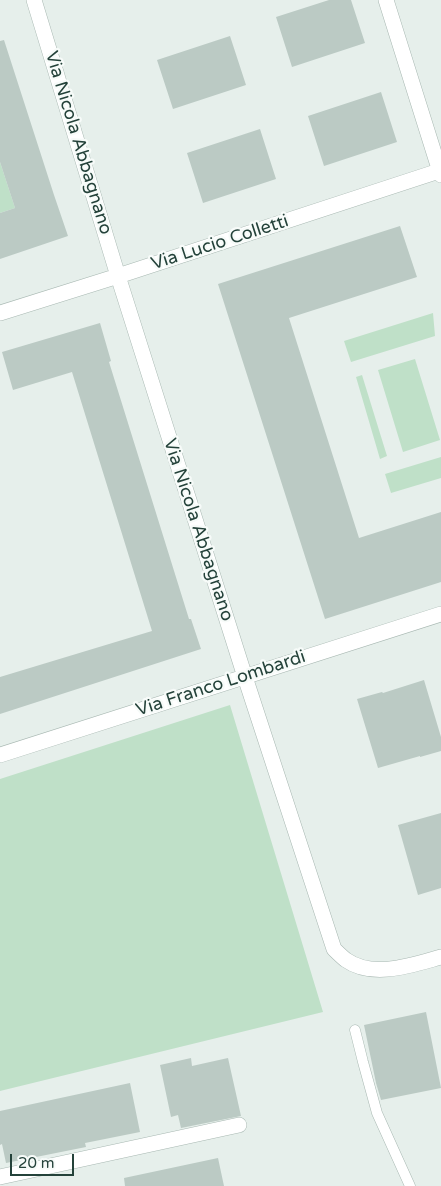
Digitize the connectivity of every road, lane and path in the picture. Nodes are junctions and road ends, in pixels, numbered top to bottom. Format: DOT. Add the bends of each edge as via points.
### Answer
graph roads {
  1 [pos="34,0"];
  2 [pos="386,0"];
  3 [pos="440,173"];
  4 [pos="118,276"];
  5 [pos="0,313"];
  6 [pos="441,614"];
  7 [pos="245,676"];
  8 [pos="0,754"];
  9 [pos="441,957"];
  10 [pos="356,1030"];
  11 [pos="239,1125"];
  12 [pos="0,1177"];
  13 [pos="410,1186"];
  1 -- 4 [label="street, Via Nicola Abbagnano"];
  2 -- 3 [label="street"];
  3 -- 4 [label="street, Via Lucio Colletti"];
  4 -- 5 [label="street, Via Lucio Colletti"];
  4 -- 7 [label="street, Via Nicola Abbagnano"];
  6 -- 7 [label="street, Via Franco Lombardi"];
  7 -- 8 [label="street, Via Franco Lombardi"];
  7 -- 9 [label="street, Via Nicola Abbagnano" via="334,949 359,967 377,970"];
  10 -- 13 [label="lane" via="377,1113"];
  11 -- 12 [label="street"];
}
